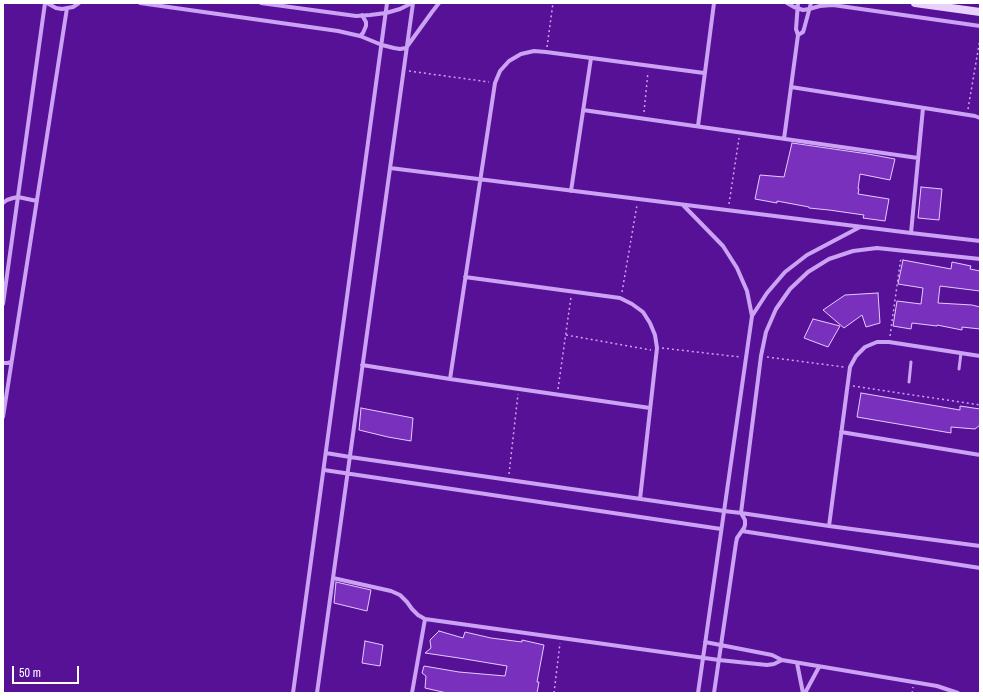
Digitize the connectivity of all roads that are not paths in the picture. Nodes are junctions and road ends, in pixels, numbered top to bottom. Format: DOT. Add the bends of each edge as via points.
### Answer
graph roads {
  1 [pos="46,3"];
  2 [pos="79,3"];
  3 [pos="140,3"];
  4 [pos="261,3"];
  5 [pos="387,3"];
  6 [pos="412,3"];
  7 [pos="439,3"];
  8 [pos="714,3"];
  9 [pos="787,3"];
  10 [pos="798,3"];
  11 [pos="811,3"];
  12 [pos="915,3"];
  13 [pos="67,8"];
  14 [pos="798,9"];
  15 [pos="809,9"];
  16 [pos="980,12"];
  17 [pos="386,13"];
  18 [pos="362,16"];
  19 [pos="980,26"];
  20 [pos="798,35"];
  21 [pos="360,36"];
  22 [pos="382,44"];
  23 [pos="406,48"];
  24 [pos="590,58"];
  25 [pos="704,74"];
  26 [pos="791,87"];
  27 [pos="923,108"];
  28 [pos="583,110"];
  29 [pos="980,118"];
  30 [pos="698,126"];
  31 [pos="784,138"];
  32 [pos="918,158"];
  33 [pos="390,168"];
  34 [pos="480,180"];
  35 [pos="571,191"];
  36 [pos="18,197"];
  37 [pos="37,201"];
  38 [pos="3,203"];
  39 [pos="682,205"];
  40 [pos="860,227"];
  41 [pos="911,233"];
  42 [pos="980,241"];
  43 [pos="980,259"];
  44 [pos="465,277"];
  45 [pos="3,304"];
  46 [pos="752,316"];
  47 [pos="961,353"];
  48 [pos="980,356"];
  49 [pos="11,362"];
  50 [pos="911,362"];
  51 [pos="3,363"];
  52 [pos="362,365"];
  53 [pos="959,369"];
  54 [pos="450,379"];
  55 [pos="909,382"];
  56 [pos="650,408"];
  57 [pos="3,417"];
  58 [pos="841,432"];
  59 [pos="326,453"];
  60 [pos="980,455"];
  61 [pos="350,457"];
  62 [pos="324,470"];
  63 [pos="347,473"];
  64 [pos="640,499"];
  65 [pos="724,511"];
  66 [pos="741,512"];
  67 [pos="829,526"];
  68 [pos="722,530"];
  69 [pos="742,531"];
  70 [pos="980,546"];
  71 [pos="980,568"];
  72 [pos="333,578"];
  73 [pos="425,619"];
  74 [pos="705,642"];
  75 [pos="721,645"];
  76 [pos="703,658"];
  77 [pos="719,660"];
  78 [pos="782,660"];
  79 [pos="797,663"];
  80 [pos="819,667"];
  81 [pos="293,693"];
  82 [pos="317,693"];
  83 [pos="412,693"];
  84 [pos="698,693"];
  85 [pos="714,693"];
  86 [pos="804,693"];
  87 [pos="958,693"];
  1 -- 13 [label="street" via="56,8"];
  1 -- 36 [label="street"];
  2 -- 13 [label="street"];
  3 -- 21 [label="street"];
  4 -- 18 [label="street"];
  5 -- 17 [label="street"];
  6 -- 17 [label="street"];
  6 -- 23 [label="street"];
  7 -- 23 [label="street"];
  8 -- 25 [label="street"];
  9 -- 14 [label="street"];
  10 -- 14 [label="street"];
  11 -- 15 [label="street"];
  12 -- 16 [label="main road"];
  13 -- 37 [label="street"];
  14 -- 15 [label="street"];
  14 -- 20 [label="street"];
  15 -- 19 [label="street" via="832,5"];
  15 -- 20 [label="street" via="804,30"];
  17 -- 18 [label="street"];
  17 -- 22 [label="street"];
  18 -- 21 [label="street" via="366,26"];
  20 -- 26 [label="street"];
  21 -- 22 [label="street"];
  22 -- 23 [label="street"];
  22 -- 59 [label="street"];
  23 -- 33 [label="street"];
  24 -- 25 [label="street"];
  24 -- 28 [label="street"];
  24 -- 34 [label="street" via="534,51 521,54 509,61 500,71 495,83"];
  25 -- 30 [label="street"];
  26 -- 27 [label="street"];
  26 -- 31 [label="street"];
  27 -- 29 [label="street"];
  27 -- 32 [label="street"];
  28 -- 30 [label="street"];
  28 -- 35 [label="street"];
  30 -- 31 [label="street"];
  31 -- 32 [label="street"];
  32 -- 41 [label="street"];
  33 -- 34 [label="street"];
  33 -- 52 [label="street"];
  34 -- 35 [label="street"];
  34 -- 44 [label="street"];
  35 -- 39 [label="street"];
  36 -- 37 [label="street"];
  36 -- 38 [label="street"];
  36 -- 45 [label="street"];
  37 -- 49 [label="street"];
  39 -- 40 [label="street"];
  39 -- 46 [label="street" via="722,246 737,268"];
  40 -- 41 [label="street"];
  40 -- 46 [label="street" via="807,255 785,272 767,292"];
  41 -- 42 [label="street"];
  43 -- 66 [label="street" via="877,248 853,251 829,259 808,272 790,289 776,309 766,332"];
  44 -- 54 [label="street"];
  44 -- 56 [label="street" via="620,298 632,304 643,312 655,335 657,349"];
  46 -- 65 [label="street"];
  47 -- 48 [label="street"];
  47 -- 53 [label="lane"];
  47 -- 58 [label="street" via="889,342 876,342 865,348 856,356 850,368"];
  49 -- 51 [label="street"];
  49 -- 57 [label="street"];
  50 -- 55 [label="lane"];
  52 -- 54 [label="street"];
  52 -- 61 [label="street"];
  54 -- 56 [label="street"];
  56 -- 64 [label="street"];
  58 -- 60 [label="street"];
  58 -- 67 [label="street"];
  59 -- 61 [label="street"];
  59 -- 62 [label="street"];
  61 -- 63 [label="street"];
  61 -- 64 [label="street"];
  62 -- 63 [label="street"];
  62 -- 81 [label="street"];
  63 -- 68 [label="street"];
  63 -- 72 [label="street"];
  64 -- 65 [label="street"];
  65 -- 66 [label="street"];
  65 -- 68 [label="street"];
  66 -- 67 [label="street"];
  66 -- 69 [label="street" via="745,522"];
  67 -- 70 [label="street"];
  68 -- 74 [label="street"];
  69 -- 71 [label="street"];
  69 -- 75 [label="street" via="736,543"];
  72 -- 73 [label="street" via="400,595"];
  72 -- 82 [label="street"];
  73 -- 76 [label="street"];
  73 -- 83 [label="street"];
  74 -- 75 [label="street"];
  74 -- 76 [label="street"];
  75 -- 77 [label="street"];
  75 -- 78 [label="street" via="772,655"];
  76 -- 77 [label="street"];
  76 -- 84 [label="street"];
  77 -- 78 [label="street" via="767,665"];
  77 -- 85 [label="street"];
  78 -- 79 [label="street"];
  79 -- 80 [label="street"];
  79 -- 86 [label="street"];
  80 -- 86 [label="street"];
  80 -- 87 [label="street" via="937,686"];
}
